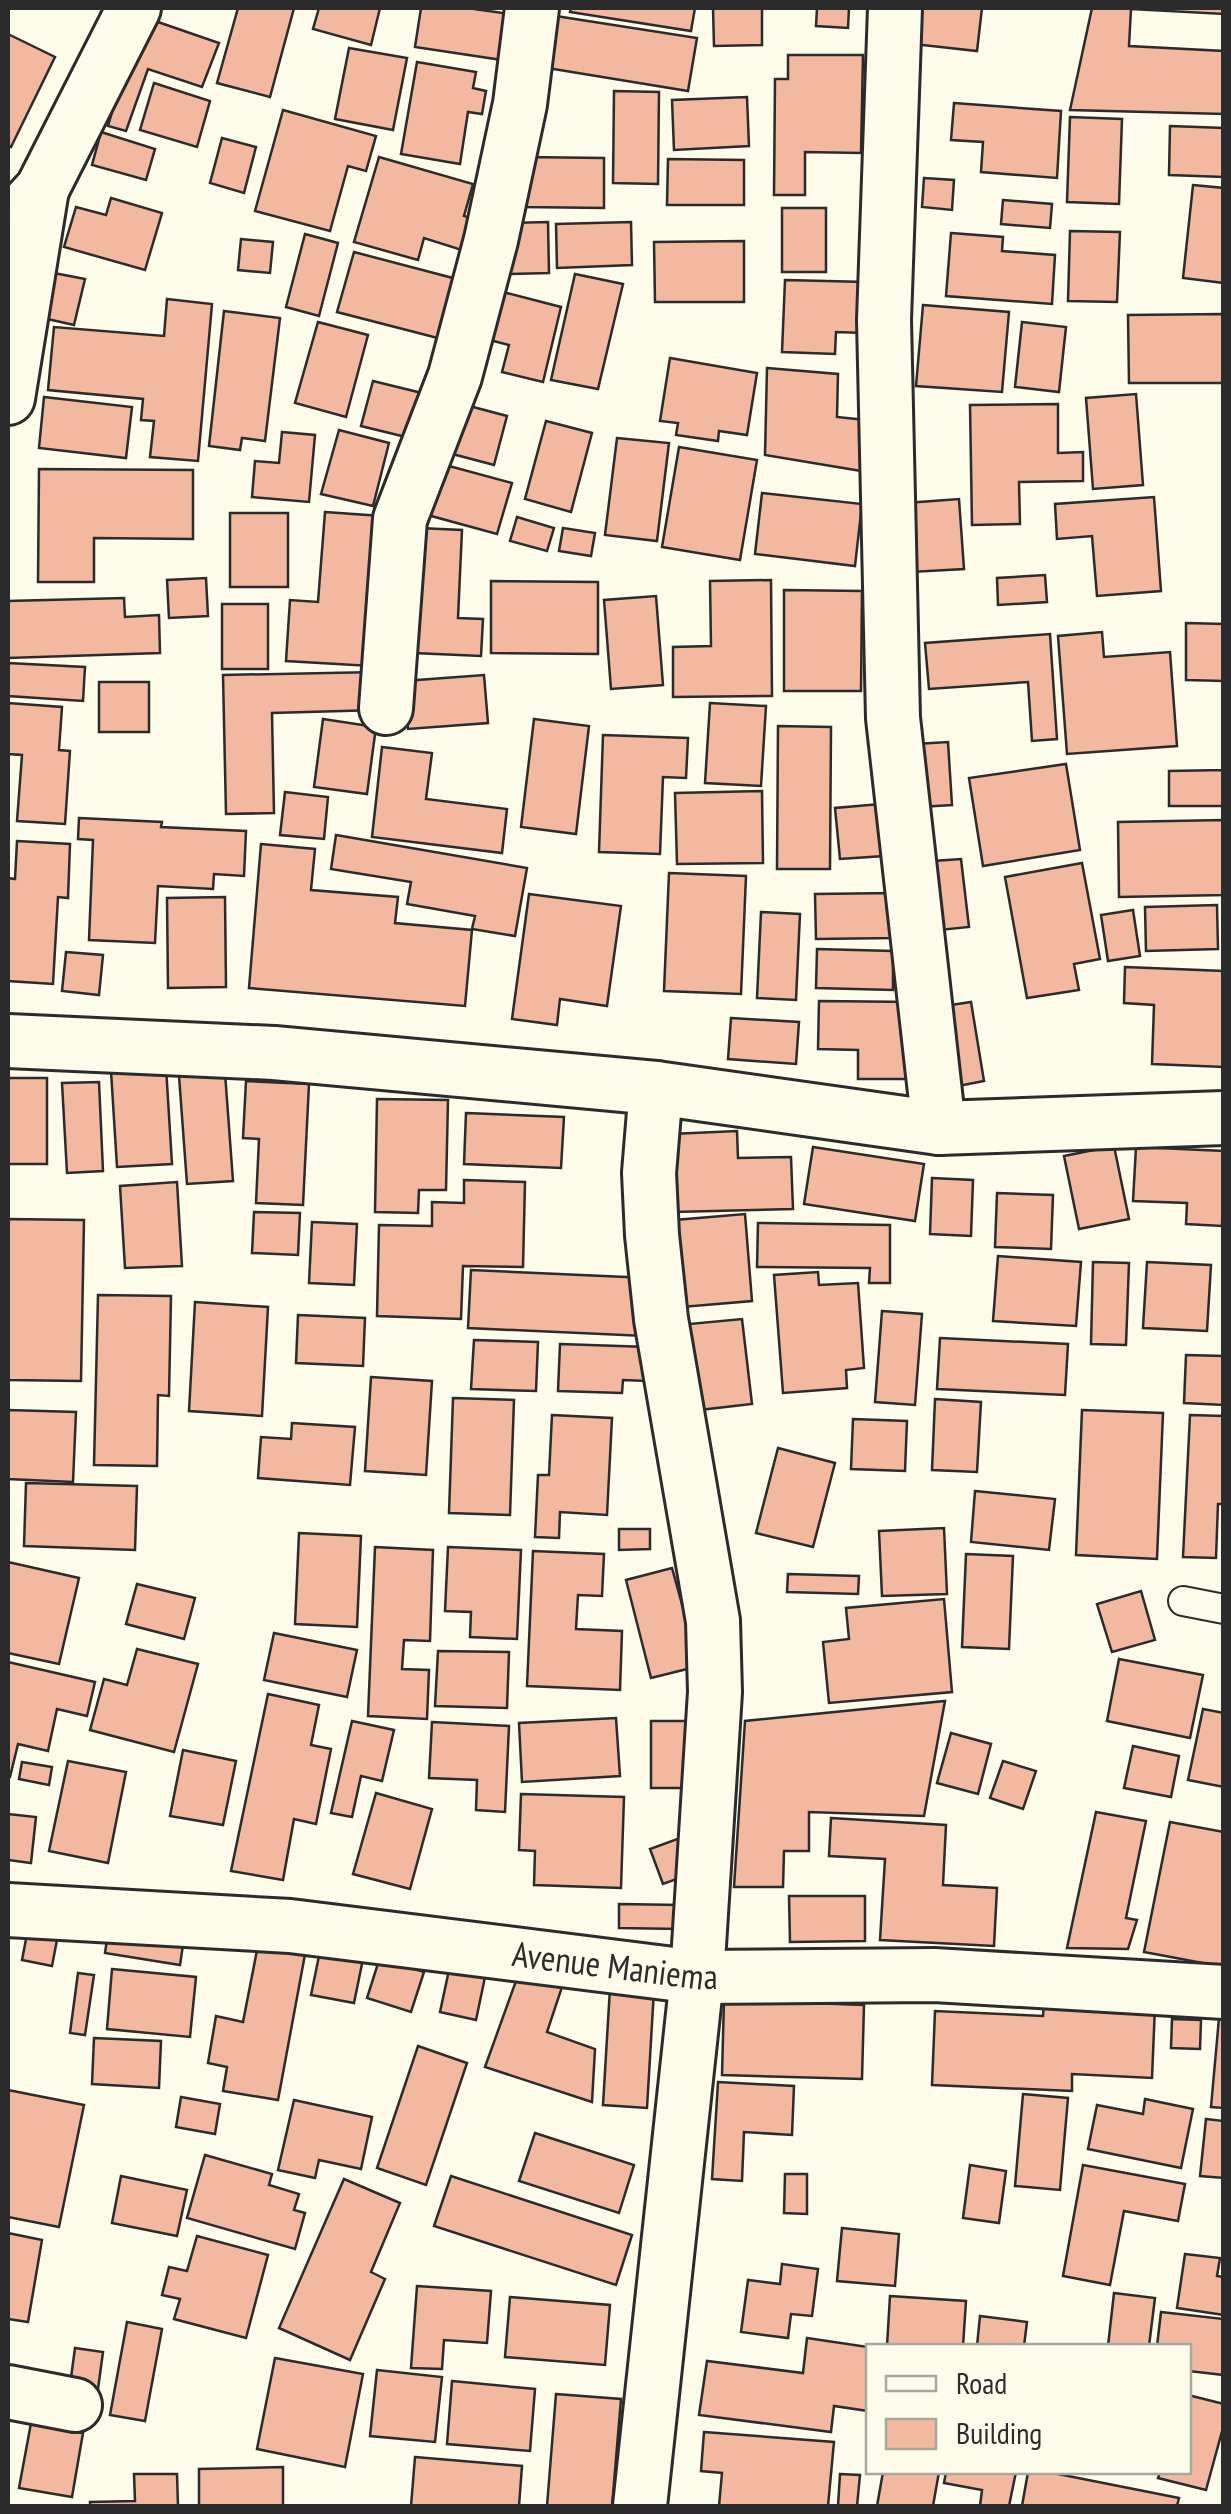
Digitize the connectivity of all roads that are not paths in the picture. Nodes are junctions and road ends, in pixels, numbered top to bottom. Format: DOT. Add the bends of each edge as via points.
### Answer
graph roads {
  1 [pos="532,8"];
  2 [pos="895,8"];
  3 [pos="119,14"];
  4 [pos="42,189"];
  5 [pos="8,226"];
  6 [pos="8,398"];
  7 [pos="386,708"];
  8 [pos="8,1041"];
  9 [pos="656,1088"];
  10 [pos="1224,1118"];
  11 [pos="939,1128"];
  12 [pos="1183,1602"];
  13 [pos="1224,1609"];
  14 [pos="8,1910"];
  15 [pos="697,1976"];
  16 [pos="1224,1992"];
  17 [pos="8,2392"];
  18 [pos="75,2405"];
  19 [pos="640,2506"];
  1 -- 7 [label="street" via="491,240 454,376 400,519"];
  2 -- 11 [label="street" via="884,320 893,700"];
  3 -- 4 [label="street"];
  4 -- 5 [label="street"];
  4 -- 6 [label="street"];
  8 -- 9 [label="street" via="274,1053"];
  9 -- 11 [label="street"];
  9 -- 15 [label="street" via="649,1173 658,1285 712,1621"];
  10 -- 11 [label="street"];
  12 -- 13 [label="lane"];
  14 -- 15 [label="street, Avenue Maniema" via="290,1926"];
  15 -- 16 [label="street, Avenue Maniema" via="934,1975"];
  15 -- 19 [label="street"];
  17 -- 18 [label="street"];
}
